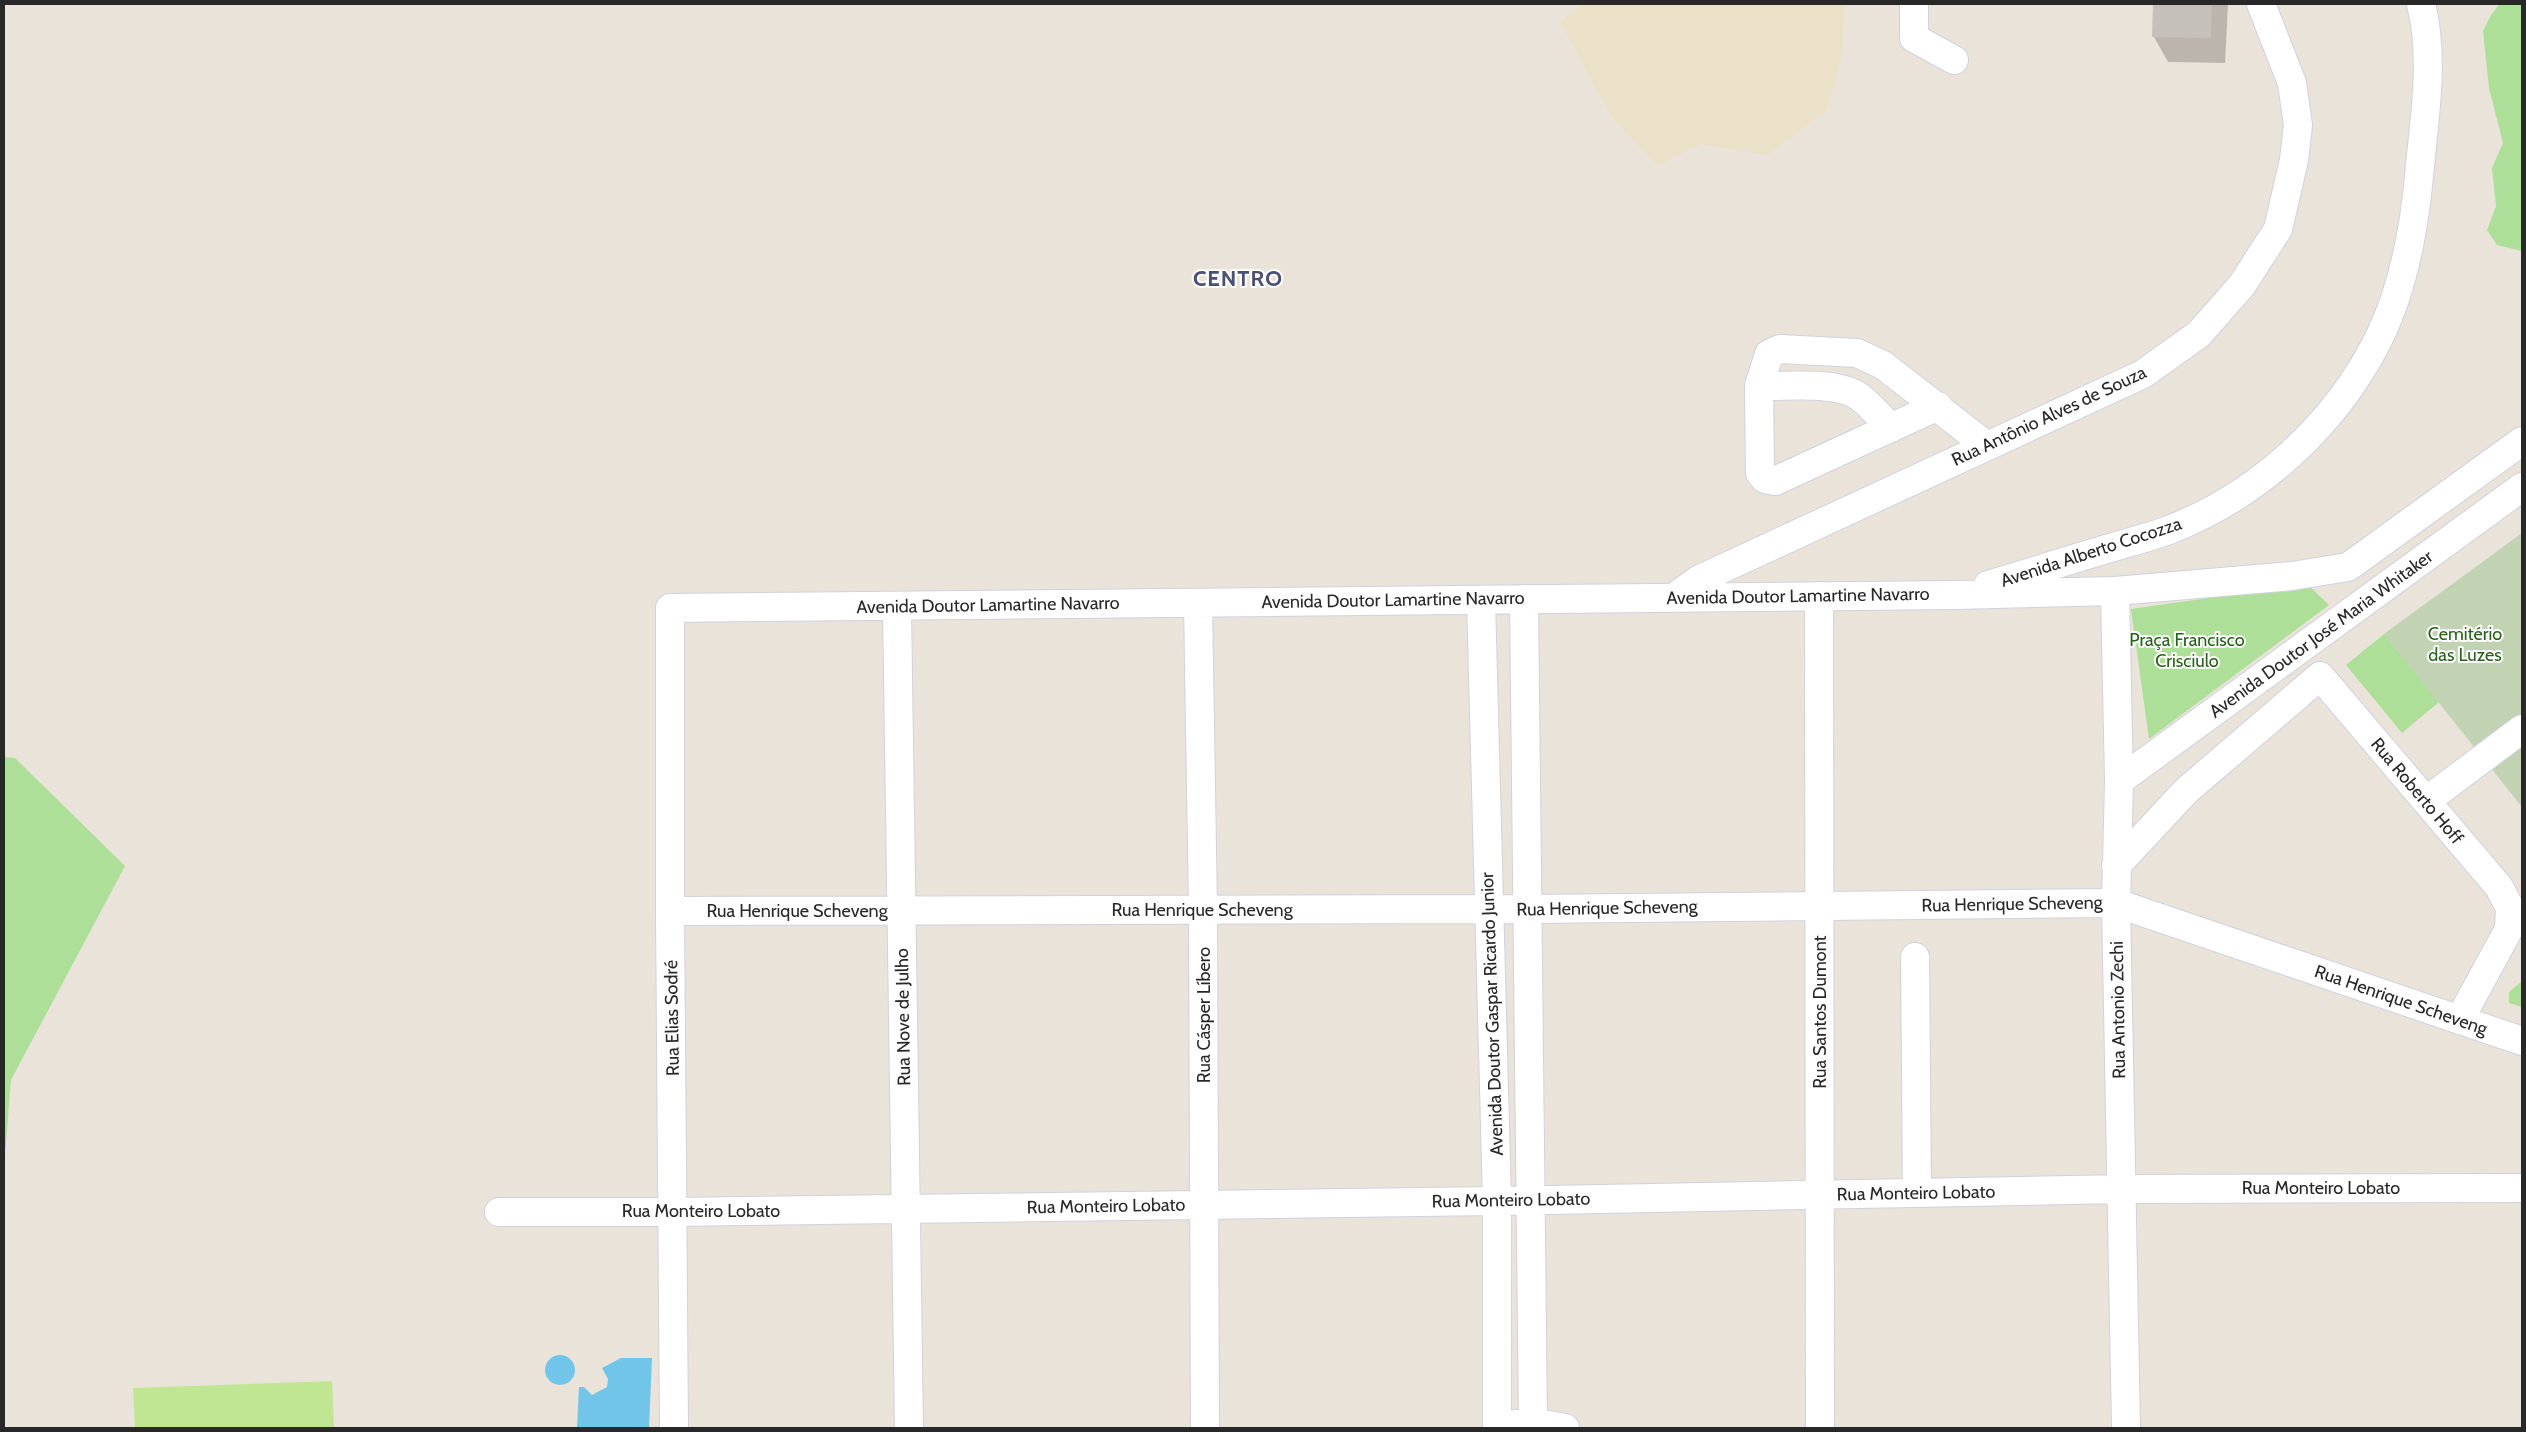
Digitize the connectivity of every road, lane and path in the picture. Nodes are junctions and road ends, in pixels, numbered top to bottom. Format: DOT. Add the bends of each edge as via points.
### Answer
graph roads {
  1 [pos="1914,4"];
  2 [pos="2261,4"];
  3 [pos="2421,4"];
  4 [pos="1954,60"];
  5 [pos="1857,353"];
  6 [pos="1759,386"];
  7 [pos="1844,390"];
  8 [pos="1938,406"];
  9 [pos="1891,428"];
  10 [pos="2522,441"];
  11 [pos="1987,446"];
  12 [pos="2522,487"];
  13 [pos="2115,592"];
  14 [pos="1956,595"];
  15 [pos="1819,596"];
  16 [pos="1673,598"];
  17 [pos="1524,599"];
  18 [pos="1481,600"];
  19 [pos="1198,603"];
  20 [pos="897,606"];
  21 [pos="670,608"];
  22 [pos="2522,729"];
  23 [pos="2119,781"];
  24 [pos="2426,801"];
  25 [pos="2116,866"];
  26 [pos="2116,903"];
  27 [pos="1820,906"];
  28 [pos="1203,910"];
  29 [pos="1489,910"];
  30 [pos="1526,910"];
  31 [pos="670,911"];
  32 [pos="902,911"];
  33 [pos="1915,957"];
  34 [pos="2460,1019"];
  35 [pos="2522,1041"];
  36 [pos="2522,1188"];
  37 [pos="2121,1189"];
  38 [pos="1916,1193"];
  39 [pos="1820,1195"];
  40 [pos="1529,1200"];
  41 [pos="1497,1201"];
  42 [pos="1205,1204"];
  43 [pos="906,1209"];
  44 [pos="499,1212"];
  45 [pos="673,1212"];
  46 [pos="1533,1422"];
  47 [pos="674,1428"];
  48 [pos="910,1428"];
  49 [pos="1205,1428"];
  50 [pos="1499,1428"];
  51 [pos="1565,1428"];
  52 [pos="1820,1428"];
  53 [pos="2126,1428"];
  1 -- 4 [label="street" via="1914,38"];
  2 -- 11 [label="street, Rua Antônio Alves de Souza" via="2292,83 2298,125 2294,160 2278,229 2242,285 2199,334 2143,374"];
  3 -- 14 [label="street, Avenida Alberto Cocozza" via="2428,83 2416,204 2402,276 2379,339 2336,407 2286,460 2228,501 2170,530"];
  5 -- 6 [label="street" via="1780,349 1769,354"];
  5 -- 7 [label="street"];
  5 -- 8 [label="street" via="1883,365"];
  6 -- 7 [label="street"];
  6 -- 9 [label="street" via="1760,472 1765,479 1775,481"];
  7 -- 9 [label="street" via="1860,397"];
  8 -- 9 [label="street"];
  8 -- 11 [label="street"];
  10 -- 13 [label="street" via="2348,567 2292,576"];
  11 -- 16 [label="street, Rua Antônio Alves de Souza" via="1698,580"];
  12 -- 23 [label="street, Avenida Doutor José Maria Whitaker"];
  13 -- 14 [label="street, Avenida Doutor Lamartine Navarro"];
  13 -- 23 [label="street, Rua Antonio Zechi"];
  14 -- 15 [label="street, Avenida Doutor Lamartine Navarro"];
  15 -- 16 [label="street, Avenida Doutor Lamartine Navarro"];
  15 -- 27 [label="street, Rua Santos Dumont"];
  16 -- 17 [label="street, Avenida Doutor Lamartine Navarro"];
  17 -- 18 [label="street, Avenida Doutor Lamartine Navarro"];
  17 -- 30 [label="street, Avenida Doutor Gaspar Ricardo Junior"];
  18 -- 19 [label="street, Avenida Doutor Lamartine Navarro"];
  18 -- 29 [label="street, Avenida Doutor Gaspar Ricardo Junior"];
  19 -- 20 [label="street, Avenida Doutor Lamartine Navarro"];
  19 -- 28 [label="street, Rua Cásper Líbero"];
  20 -- 21 [label="street, Avenida Doutor Lamartine Navarro"];
  20 -- 32 [label="street, Rua Nove de Julho"];
  21 -- 31 [label="street, Rua Elias Sodré"];
  22 -- 24 [label="street"];
  23 -- 25 [label="street, Rua Antonio Zechi"];
  24 -- 25 [label="street, Rua Roberto Hoff" via="2320,676 2186,791"];
  24 -- 34 [label="street, Rua Roberto Hoff" via="2499,887 2510,908 2509,929"];
  25 -- 26 [label="street, Rua Antonio Zechi"];
  26 -- 27 [label="street, Rua Henrique Scheveng"];
  26 -- 34 [label="street, Rua Henrique Scheveng"];
  26 -- 37 [label="street, Rua Antonio Zechi"];
  27 -- 30 [label="street, Rua Henrique Scheveng"];
  27 -- 39 [label="street, Rua Santos Dumont"];
  28 -- 29 [label="street, Rua Henrique Scheveng"];
  28 -- 32 [label="street, Rua Henrique Scheveng"];
  28 -- 42 [label="street, Rua Cásper Líbero"];
  29 -- 30 [label="street, Rua Henrique Scheveng"];
  29 -- 41 [label="street, Avenida Doutor Gaspar Ricardo Junior"];
  30 -- 40 [label="street, Avenida Doutor Gaspar Ricardo Junior"];
  31 -- 32 [label="street, Rua Henrique Scheveng"];
  31 -- 45 [label="street, Rua Elias Sodré"];
  32 -- 43 [label="street, Rua Nove de Julho"];
  33 -- 38 [label="street"];
  34 -- 35 [label="street, Rua Henrique Scheveng"];
  36 -- 37 [label="street, Rua Monteiro Lobato"];
  37 -- 38 [label="street, Rua Monteiro Lobato"];
  37 -- 53 [label="street, Rua Antonio Zechi"];
  38 -- 39 [label="street, Rua Monteiro Lobato"];
  39 -- 40 [label="street, Rua Monteiro Lobato"];
  39 -- 52 [label="street, Rua Santos Dumont"];
  40 -- 41 [label="street, Rua Monteiro Lobato"];
  40 -- 46 [label="street, Avenida Doutor Gaspar Ricardo Junior"];
  41 -- 42 [label="street, Rua Monteiro Lobato"];
  41 -- 50 [label="street, Avenida Doutor Gaspar Ricardo Junior"];
  42 -- 43 [label="street, Rua Monteiro Lobato"];
  42 -- 49 [label="street, Rua Cásper Líbero"];
  43 -- 45 [label="street, Rua Monteiro Lobato"];
  43 -- 48 [label="street, Rua Nove de Julho"];
  44 -- 45 [label="street, Rua Monteiro Lobato"];
  45 -- 47 [label="street, Rua Elias Sodré"];
  46 -- 50 [label="street"];
  46 -- 51 [label="street"];
}
